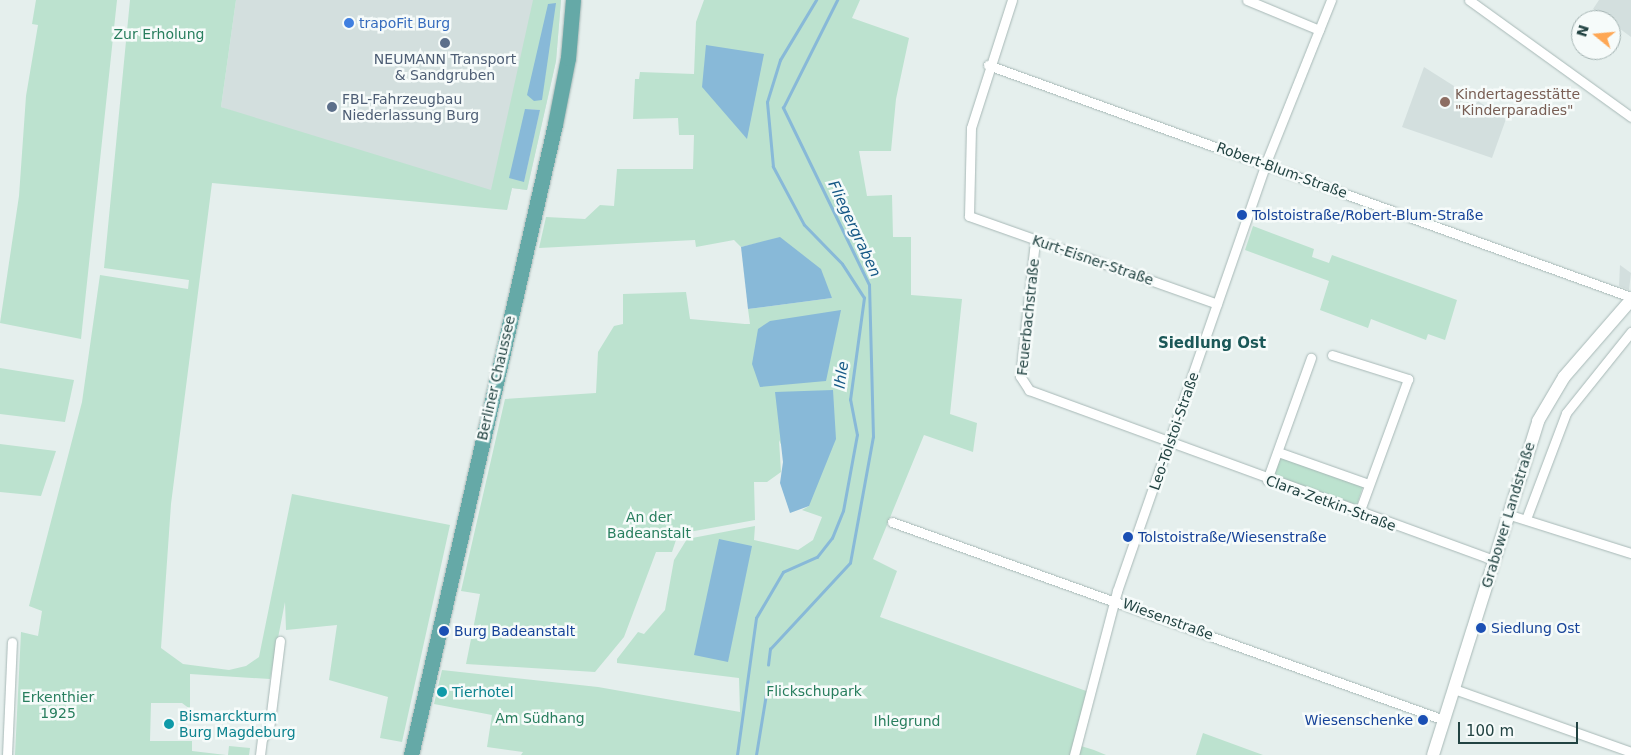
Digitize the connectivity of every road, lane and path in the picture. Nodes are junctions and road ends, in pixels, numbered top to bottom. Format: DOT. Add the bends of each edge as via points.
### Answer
graph roads {
  1 [pos="573,0"];
  2 [pos="1012,0"];
  3 [pos="1247,0"];
  4 [pos="1331,0"];
  5 [pos="1469,0"];
  6 [pos="1319,30"];
  7 [pos="988,65"];
  8 [pos="1631,117"];
  9 [pos="1265,165"];
  10 [pos="1035,241"];
  11 [pos="1631,298"];
  12 [pos="1217,304"];
  13 [pos="1631,332"];
  14 [pos="1332,356"];
  15 [pos="1311,358"];
  16 [pos="1169,445"];
  17 [pos="1278,452"];
  18 [pos="1267,480"];
  19 [pos="1369,484"];
  20 [pos="1359,513"];
  21 [pos="1507,514"];
  22 [pos="1526,519"];
  23 [pos="892,522"];
  24 [pos="1631,553"];
  25 [pos="1493,560"];
  26 [pos="1116,600"];
  27 [pos="280,641"];
  28 [pos="12,642"];
  29 [pos="1454,689"];
  30 [pos="1444,720"];
  31 [pos="1631,752"];
  32 [pos="7,755"];
  33 [pos="260,755"];
  34 [pos="410,755"];
  35 [pos="1074,755"];
  36 [pos="1433,755"];
  1 -- 34 [label="main road, Berliner Chaussee" via="556,116"];
  2 -- 7 [label="street"];
  3 -- 6 [label="street"];
  4 -- 6 [label="street, Leo-Tolstoi-Straße"];
  5 -- 8 [label="street"];
  6 -- 9 [label="street, Leo-Tolstoi-Straße"];
  7 -- 9 [label="street, Robert-Blum-Straße"];
  7 -- 10 [label="street, Kurt-Eisner-Straße" via="968,142 969,216"];
  9 -- 11 [label="street, Robert-Blum-Straße"];
  9 -- 12 [label="street, Leo-Tolstoi-Straße"];
  10 -- 12 [label="street, Kurt-Eisner-Straße"];
  10 -- 16 [label="street, Feuerbachstraße" via="1023,385"];
  11 -- 21 [label="main road, Grabower Landstraße" via="1546,405"];
  12 -- 16 [label="street, Leo-Tolstoi-Straße"];
  13 -- 22 [label="street, Grabower Landstraße" via="1566,413"];
  14 -- 19 [label="street" via="1408,379"];
  15 -- 17 [label="street"];
  16 -- 18 [label="street, Clara-Zetkin-Straße"];
  16 -- 26 [label="street, Leo-Tolstoi-Straße"];
  17 -- 18 [label="street"];
  17 -- 19 [label="street"];
  18 -- 20 [label="street, Clara-Zetkin-Straße"];
  19 -- 20 [label="street"];
  20 -- 25 [label="street, Clara-Zetkin-Straße"];
  21 -- 22 [label="street"];
  21 -- 25 [label="main road, Grabower Landstraße"];
  22 -- 24 [label="street"];
  23 -- 26 [label="street, Wiesenstraße"];
  25 -- 29 [label="main road, Grabower Landstraße"];
  26 -- 30 [label="street, Wiesenstraße"];
  26 -- 35 [label="street, Leo-Tolstoi-Straße"];
  27 -- 33 [label="street" via="269,729 262,739"];
  28 -- 32 [label="street"];
  29 -- 30 [label="main road, Grabower Landstraße"];
  29 -- 31 [label="street"];
  30 -- 36 [label="main road, Grabower Landstraße"];
}
